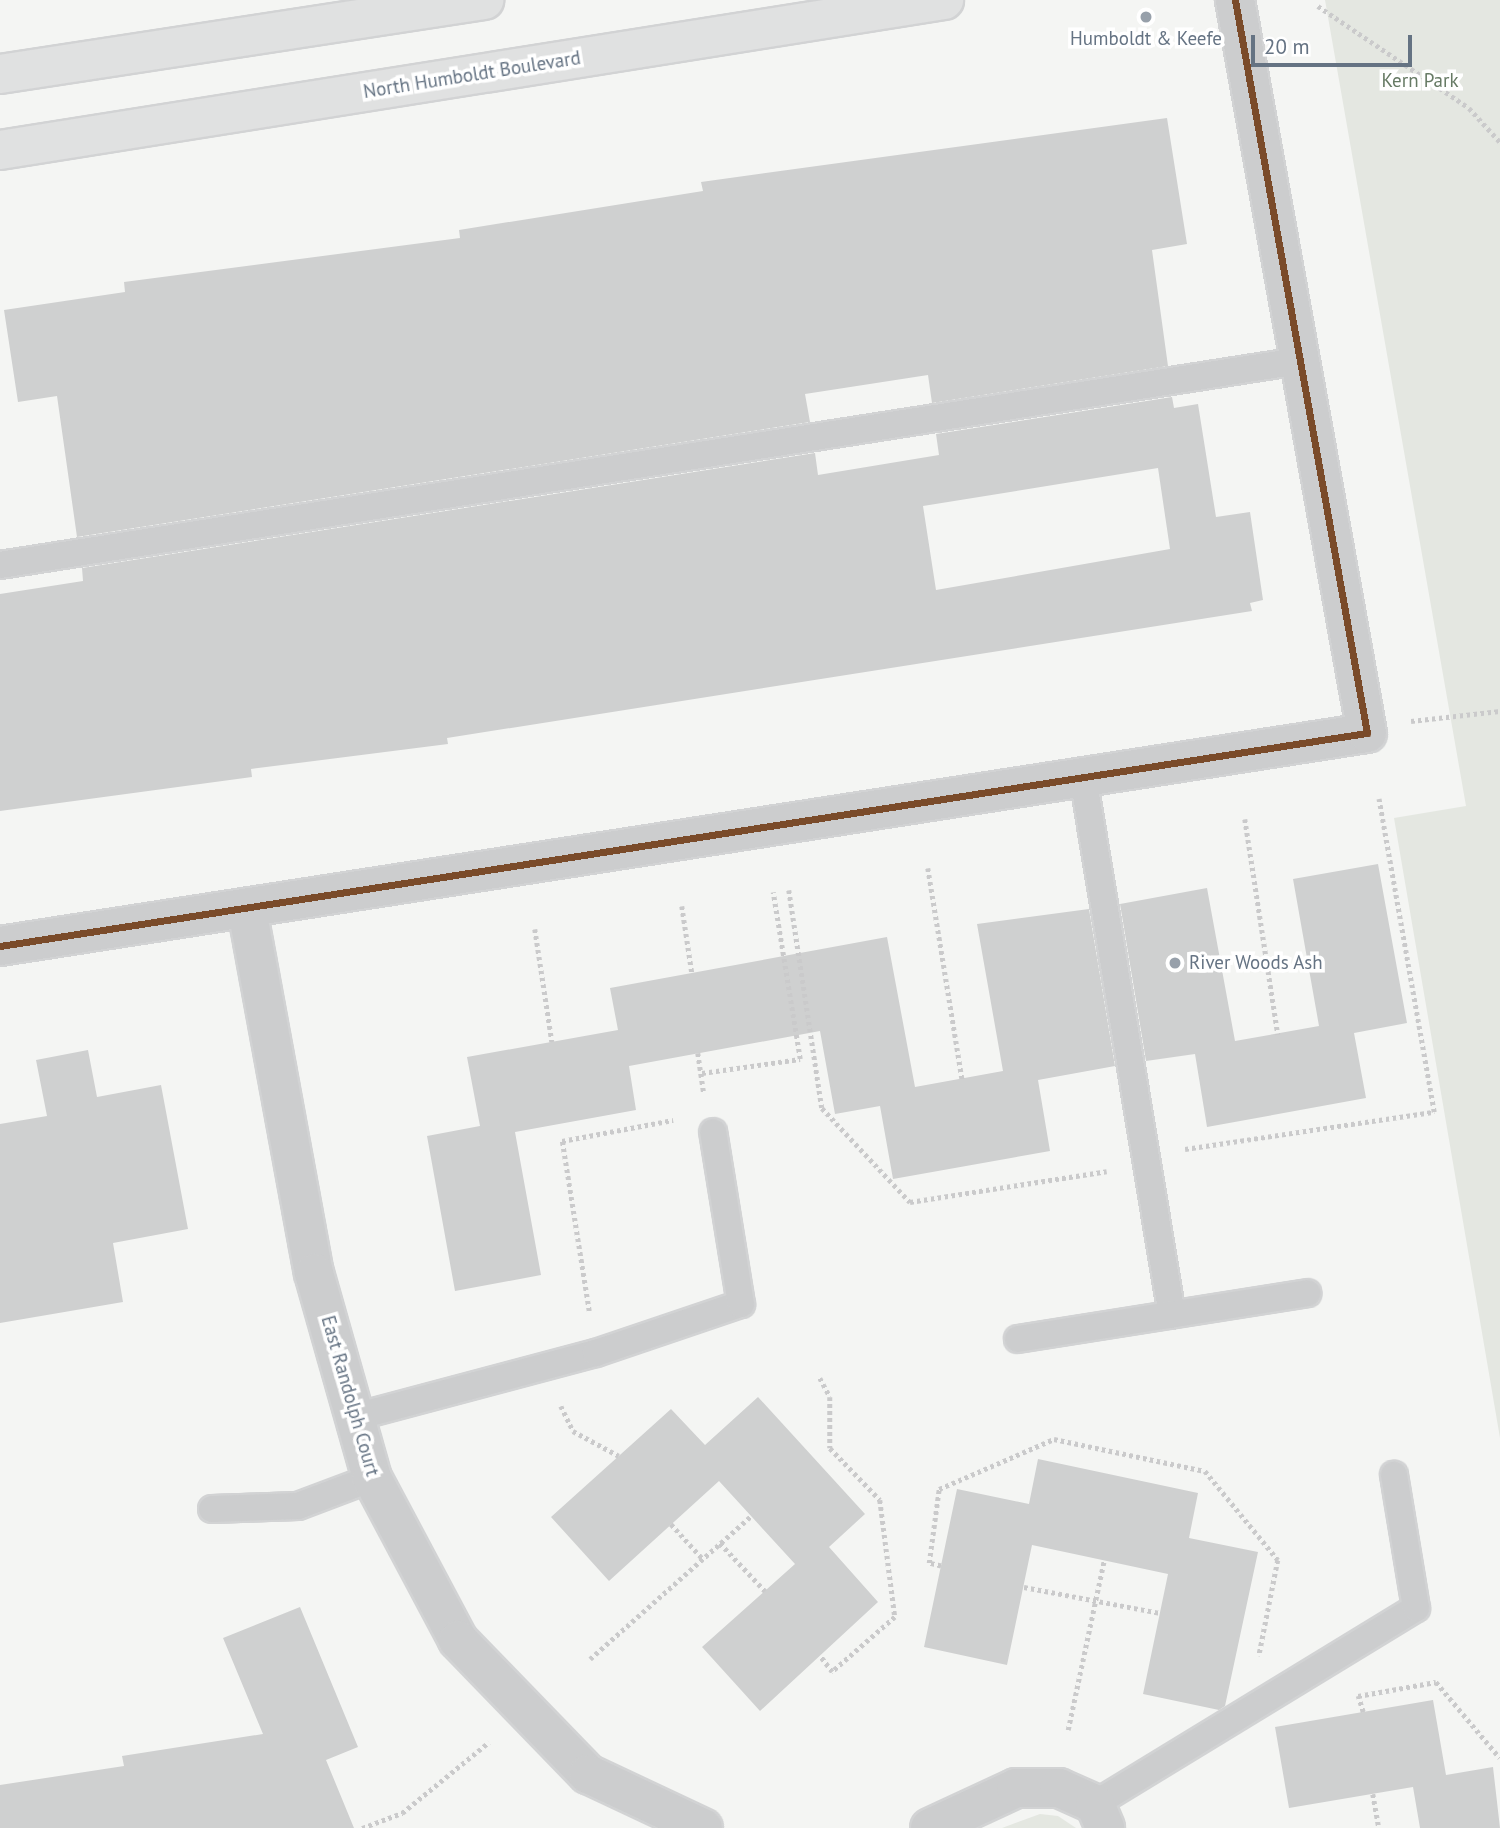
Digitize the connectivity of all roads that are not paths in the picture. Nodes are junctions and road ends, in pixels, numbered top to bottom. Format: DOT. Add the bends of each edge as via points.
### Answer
graph roads {
  1 [pos="484,0"];
  2 [pos="944,0"];
  3 [pos="1235,0"];
  4 [pos="0,74"];
  5 [pos="0,150"];
  6 [pos="1299,361"];
  7 [pos="0,565"];
  8 [pos="1083,777"];
  9 [pos="247,909"];
  10 [pos="0,946"];
  11 [pos="713,1132"];
  12 [pos="1307,1293"];
  13 [pos="1172,1315"];
  14 [pos="1018,1339"];
  15 [pos="355,1417"];
  16 [pos="1394,1475"];
  17 [pos="372,1478"];
  18 [pos="212,1509"];
  19 [pos="1100,1816"];
  20 [pos="660,1820"];
  21 [pos="703,1828"];
  22 [pos="929,1828"];
  1 -- 4 [label="main road"];
  2 -- 5 [label="main road, North Humboldt Boulevard"];
  3 -- 6 [label="street"];
  6 -- 7 [label="lane"];
  6 -- 8 [label="street" via="1367,733"];
  8 -- 9 [label="street"];
  8 -- 13 [label="lane"];
  9 -- 10 [label="street"];
  9 -- 15 [label="street, East Randolph Court" via="314,1273"];
  11 -- 15 [label="lane" via="741,1304 596,1353"];
  12 -- 13 [label="lane"];
  13 -- 14 [label="lane"];
  15 -- 17 [label="street, East Randolph Court"];
  16 -- 19 [label="lane" via="1416,1608 1248,1711"];
  17 -- 18 [label="lane" via="298,1506"];
  17 -- 20 [label="street, East Randolph Court" via="458,1640 587,1774"];
  19 -- 22 [label="street" via="1059,1788 1016,1788"];
  20 -- 21 [label="street, East Randolph Court"];
}
